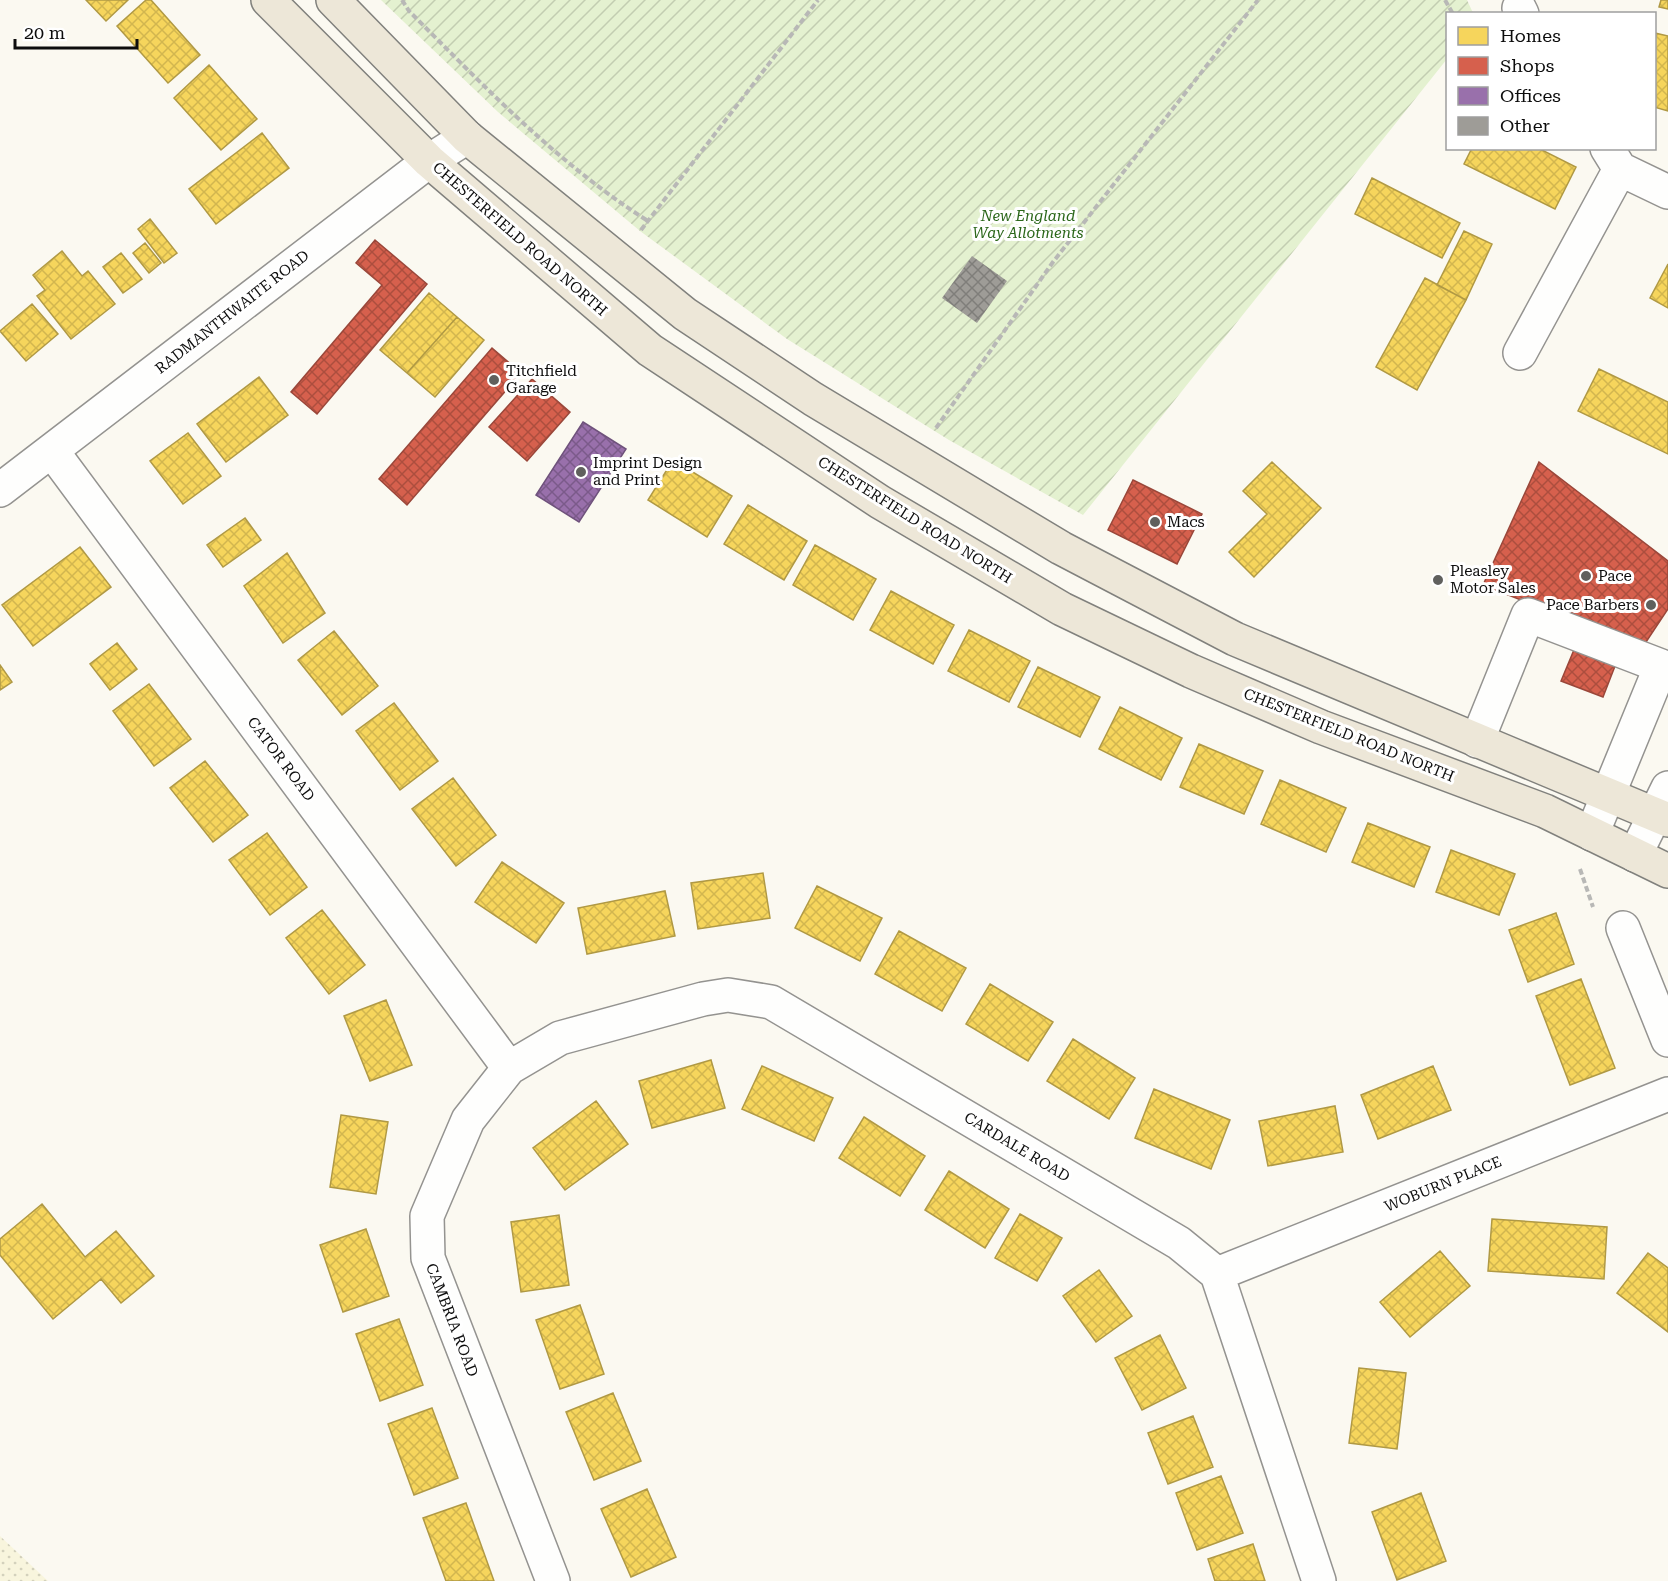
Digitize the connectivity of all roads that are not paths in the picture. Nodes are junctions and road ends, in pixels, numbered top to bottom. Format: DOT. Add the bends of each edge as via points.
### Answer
graph roads {
  1 [pos="268,0"];
  2 [pos="333,0"];
  3 [pos="467,137"];
  4 [pos="1614,158"];
  5 [pos="429,161"];
  6 [pos="1668,192"];
  7 [pos="1520,353"];
  8 [pos="52,451"];
  9 [pos="0,490"];
  10 [pos="1477,741"];
  11 [pos="1609,796"];
  12 [pos="1664,808"];
  13 [pos="1593,834"];
  14 [pos="1635,855"];
  15 [pos="1668,872"];
  16 [pos="1623,928"];
  17 [pos="1668,1040"];
  18 [pos="509,1068"];
  19 [pos="1668,1094"];
  20 [pos="1217,1274"];
  21 [pos="553,1581"];
  22 [pos="1319,1581"];
  1 -- 5 [label="main road, CHESTERFIELD ROAD NORTH"];
  2 -- 3 [label="main road"];
  3 -- 5 [label="street, RADMANTHWAITE ROAD"];
  3 -- 10 [label="main road" via="685,314 813,399 1061,549 1235,639"];
  4 -- 6 [label="street"];
  4 -- 7 [label="street"];
  5 -- 8 [label="street, RADMANTHWAITE ROAD"];
  5 -- 13 [label="main road, CHESTERFIELD ROAD NORTH" via="650,350 880,502 1062,609 1321,727 1545,811"];
  8 -- 9 [label="street, RADMANTHWAITE ROAD"];
  8 -- 18 [label="street, CATOR ROAD"];
  10 -- 11 [label="main road"];
  10 -- 11 [label="street" via="1528,615 1661,666"];
  11 -- 12 [label="main road"];
  11 -- 13 [label="street"];
  12 -- 14 [label="street"];
  13 -- 14 [label="main road, CHESTERFIELD ROAD NORTH"];
  14 -- 15 [label="main road, CHESTERFIELD ROAD NORTH"];
  16 -- 17 [label="street"];
  18 -- 20 [label="street, CARDALE ROAD" via="560,1038 703,999 728,995 771,1002 1179,1243"];
  18 -- 21 [label="street, CAMBRIA ROAD" via="468,1120 427,1216 428,1258"];
  19 -- 20 [label="street, WOBURN PLACE"];
  20 -- 22 [label="street"];
}
